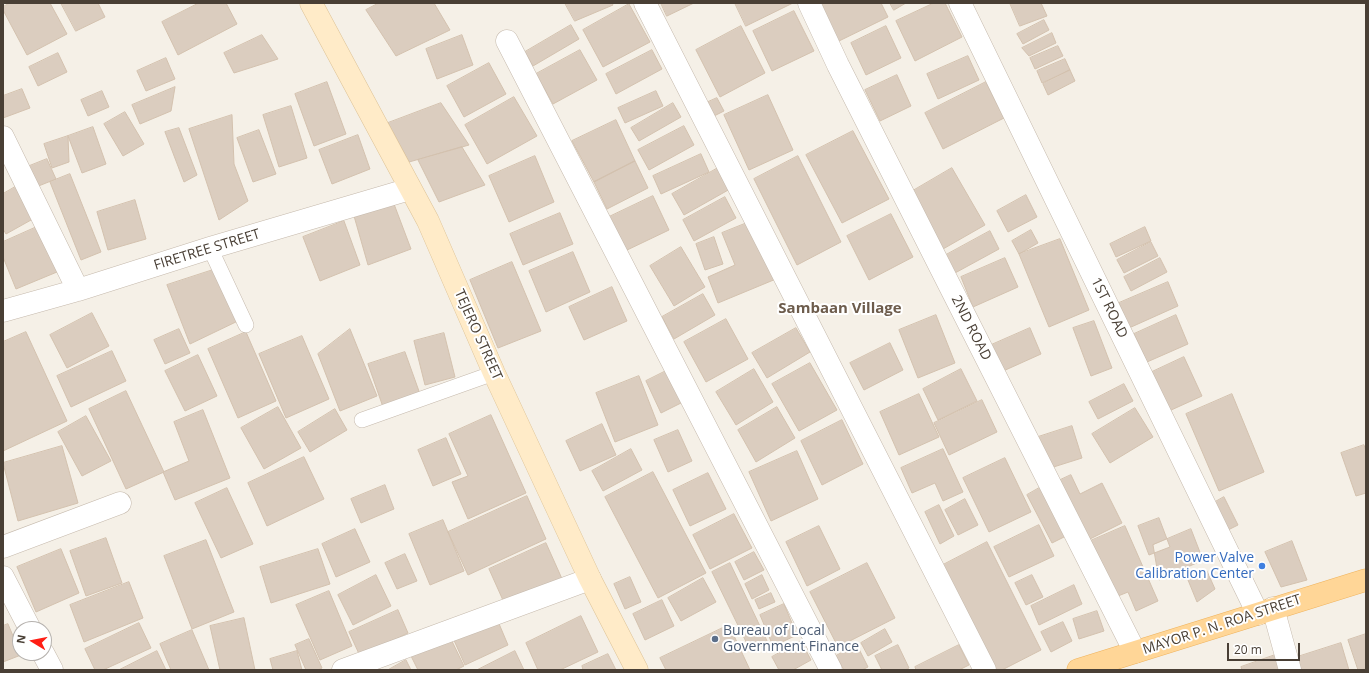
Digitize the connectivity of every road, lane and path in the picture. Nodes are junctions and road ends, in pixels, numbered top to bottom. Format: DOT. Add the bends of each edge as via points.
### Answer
graph roads {
  1 [pos="311,3"];
  2 [pos="645,3"];
  3 [pos="808,3"];
  4 [pos="960,3"];
  5 [pos="507,41"];
  6 [pos="3,137"];
  7 [pos="410,189"];
  8 [pos="210,248"];
  9 [pos="78,290"];
  10 [pos="3,311"];
  11 [pos="246,325"];
  12 [pos="494,374"];
  13 [pos="362,420"];
  14 [pos="120,503"];
  15 [pos="3,547"];
  16 [pos="3,577"];
  17 [pos="590,579"];
  18 [pos="1366,580"];
  19 [pos="1266,611"];
  20 [pos="26,621"];
  21 [pos="1135,652"];
  22 [pos="47,661"];
  23 [pos="52,670"];
  24 [pos="343,670"];
  25 [pos="637,670"];
  26 [pos="831,670"];
  27 [pos="985,670"];
  28 [pos="1078,670"];
  29 [pos="1290,670"];
  1 -- 7 [label="main road, TEJERO STREET"];
  2 -- 27 [label="street"];
  3 -- 21 [label="street, 2ND ROAD"];
  4 -- 19 [label="street, 1ST ROAD"];
  5 -- 26 [label="street"];
  6 -- 9 [label="street"];
  7 -- 8 [label="street, FIRETREE STREET"];
  7 -- 12 [label="main road, TEJERO STREET" via="428,221"];
  8 -- 9 [label="street, FIRETREE STREET"];
  8 -- 11 [label="lane"];
  9 -- 10 [label="street, FIRETREE STREET"];
  12 -- 13 [label="lane"];
  12 -- 17 [label="main road, TEJERO STREET"];
  14 -- 15 [label="street"];
  16 -- 20 [label="street"];
  17 -- 24 [label="street"];
  17 -- 25 [label="main road, TEJERO STREET"];
  18 -- 19 [label="main road, MAYOR P. N. ROA STREET"];
  19 -- 21 [label="main road, MAYOR P. N. ROA STREET"];
  19 -- 29 [label="street, 1ST ROAD"];
  21 -- 28 [label="main road, MAYOR P. N. ROA STREET"];
  22 -- 23 [label="street"];
}
